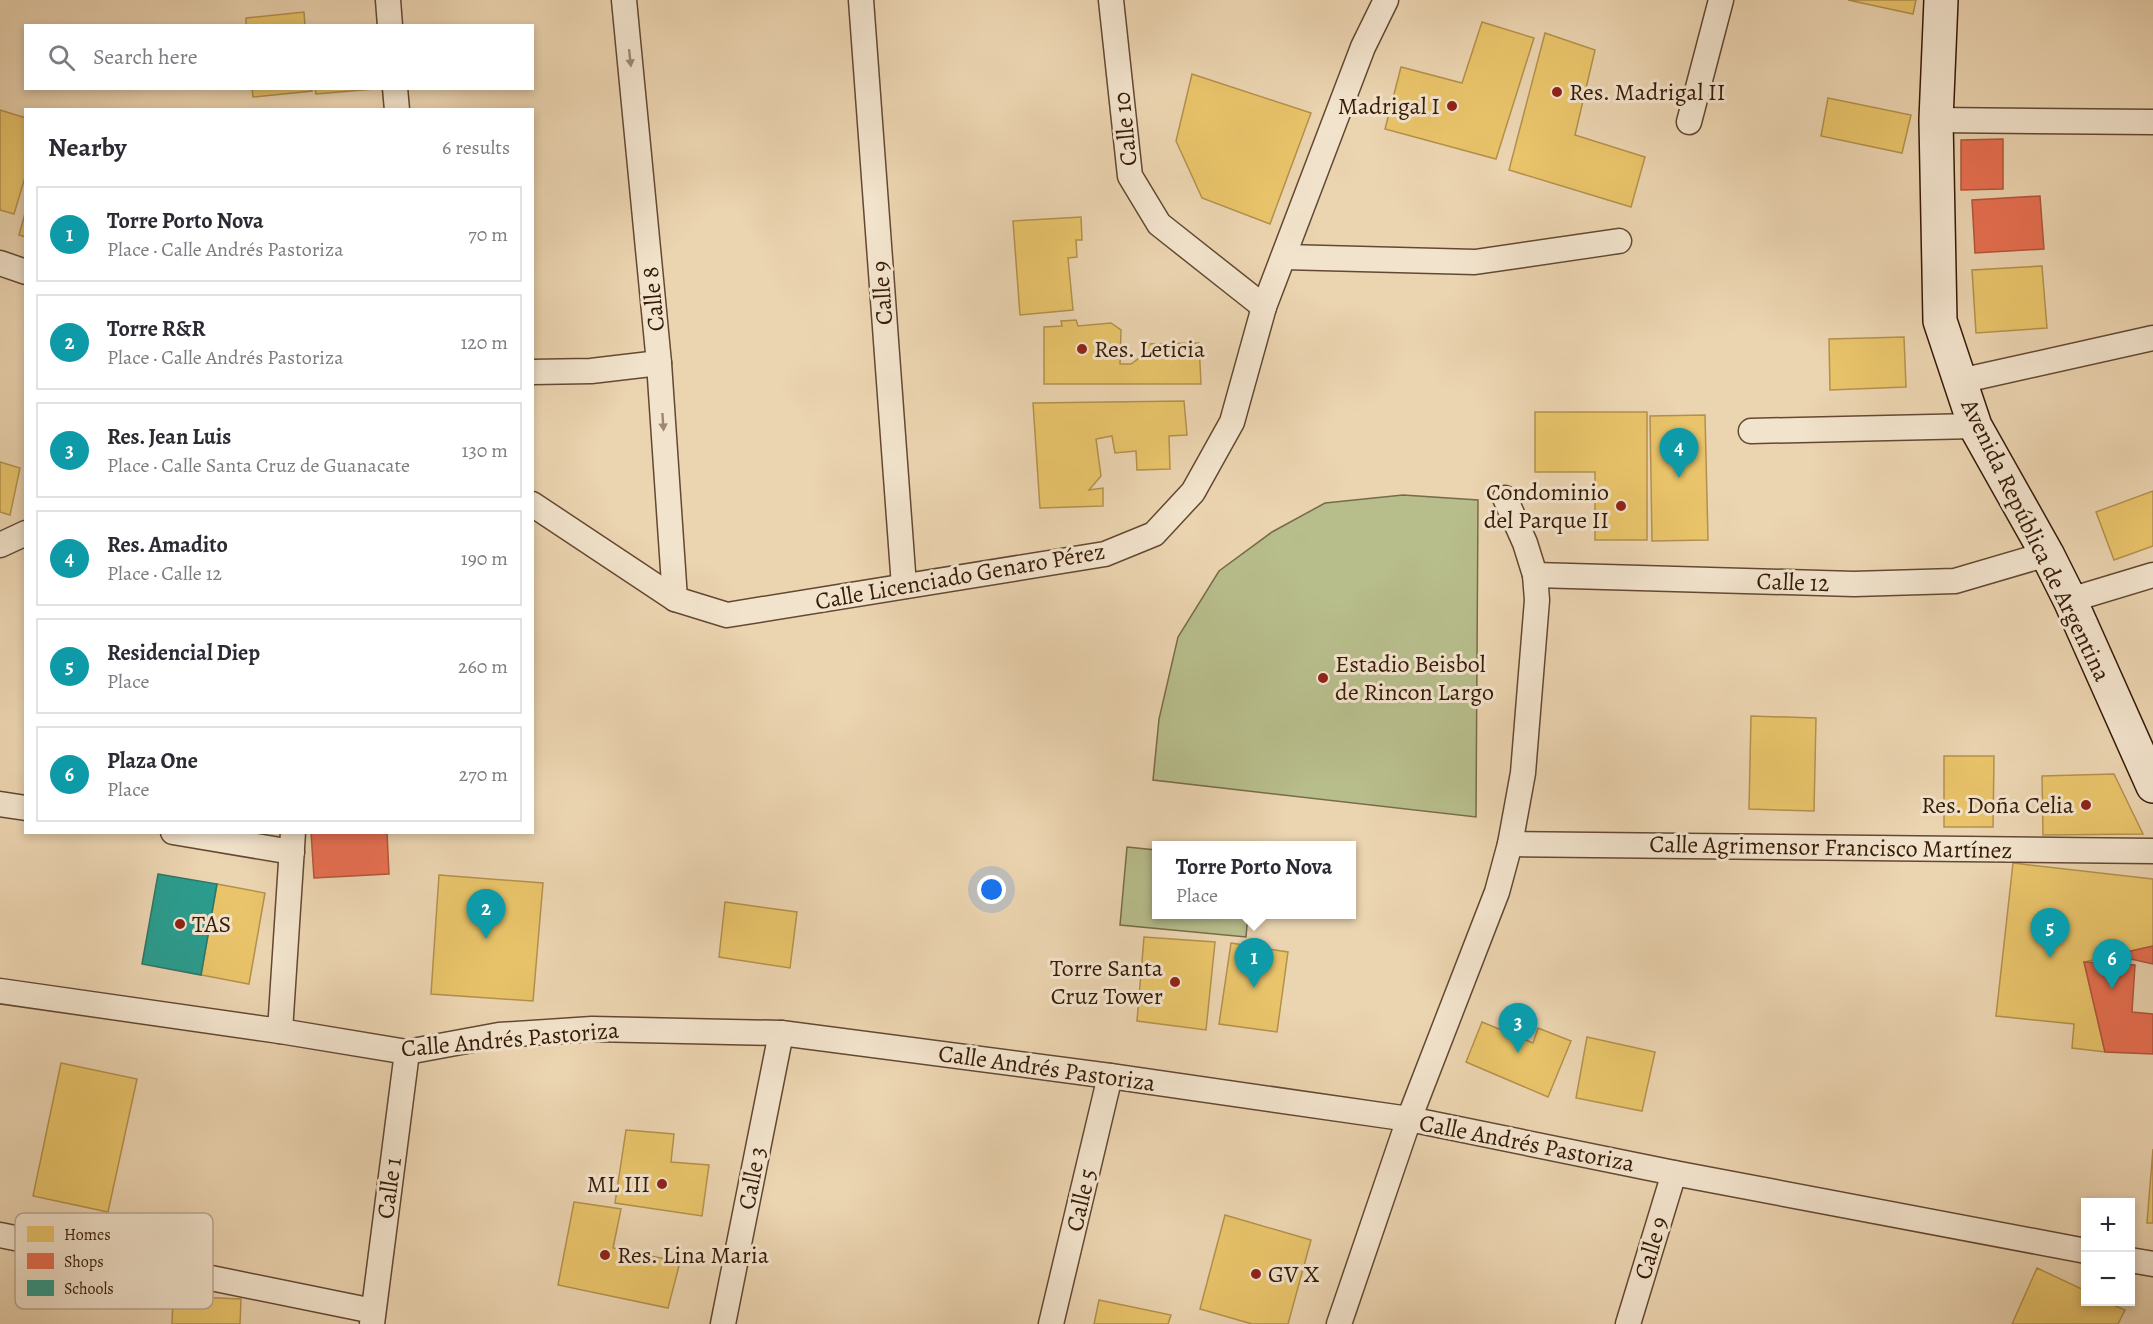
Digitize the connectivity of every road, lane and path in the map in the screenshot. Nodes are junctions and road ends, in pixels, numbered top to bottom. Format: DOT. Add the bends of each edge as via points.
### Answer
graph roads {
  1 [pos="388,0"];
  2 [pos="624,0"];
  3 [pos="861,0"];
  4 [pos="1111,0"];
  5 [pos="1386,0"];
  6 [pos="1721,0"];
  7 [pos="1941,0"];
  8 [pos="390,24"];
  9 [pos="395,90"];
  10 [pos="397,108"];
  11 [pos="1936,120"];
  12 [pos="1689,122"];
  13 [pos="2153,122"];
  14 [pos="1619,241"];
  15 [pos="1284,257"];
  16 [pos="0,263"];
  17 [pos="24,271"];
  18 [pos="1264,307"];
  19 [pos="2153,338"];
  20 [pos="659,363"];
  21 [pos="534,372"];
  22 [pos="1960,381"];
  23 [pos="1975,426"];
  24 [pos="1751,431"];
  25 [pos="1505,498"];
  26 [pos="534,505"];
  27 [pos="24,534"];
  28 [pos="0,545"];
  29 [pos="2047,554"];
  30 [pos="1535,575"];
  31 [pos="2153,576"];
  32 [pos="904,586"];
  33 [pos="675,599"];
  34 [pos="2070,600"];
  35 [pos="2153,786"];
  36 [pos="0,804"];
  37 [pos="24,808"];
  38 [pos="197,834"];
  39 [pos="293,842"];
  40 [pos="1510,844"];
  41 [pos="2153,851"];
  42 [pos="0,991"];
  43 [pos="280,1031"];
  44 [pos="781,1033"];
  45 [pos="407,1052"];
  46 [pos="1110,1076"];
  47 [pos="1409,1119"];
  48 [pos="1674,1173"];
  49 [pos="0,1235"];
  50 [pos="15,1238"];
  51 [pos="2081,1250"];
  52 [pos="2135,1261"];
  53 [pos="2153,1264"];
  54 [pos="213,1283"];
  55 [pos="372,1318"];
  56 [pos="723,1324"];
  57 [pos="1051,1324"];
  58 [pos="1339,1324"];
  59 [pos="1628,1324"];
  1 -- 8 [label="street"];
  2 -- 20 [label="street, Calle 8, one-way"];
  3 -- 32 [label="street, Calle 9"];
  4 -- 18 [label="street, Calle 10" via="1130,176 1159,224"];
  5 -- 15 [label="street, Calle Licenciado Genaro Pérez" via="1364,47"];
  6 -- 12 [label="street"];
  7 -- 11 [label="main road, Avenida República de Argentina"];
  9 -- 10 [label="street"];
  11 -- 13 [label="street"];
  11 -- 22 [label="main road, Avenida República de Argentina" via="1940,321"];
  14 -- 15 [label="street" via="1475,262"];
  15 -- 18 [label="street, Calle Licenciado Genaro Pérez"];
  16 -- 17 [label="street"];
  18 -- 32 [label="street, Calle Licenciado Genaro Pérez" via="1232,422 1193,492 1154,534 1105,554"];
  19 -- 22 [label="street"];
  20 -- 21 [label="street" via="591,371"];
  20 -- 33 [label="street, Calle 8, one-way"];
  22 -- 23 [label="main road, Avenida República de Argentina"];
  23 -- 24 [label="street"];
  23 -- 29 [label="main road, Avenida República de Argentina"];
  25 -- 30 [label="street"];
  26 -- 33 [label="street, Calle Licenciado Genaro Pérez"];
  27 -- 28 [label="street"];
  29 -- 30 [label="street, Calle 12" via="1955,581 1854,584"];
  29 -- 34 [label="main road, Avenida República de Argentina"];
  30 -- 40 [label="street" via="1537,600 1525,750"];
  31 -- 34 [label="street"];
  32 -- 33 [label="street, Calle Licenciado Genaro Pérez" via="727,615"];
  34 -- 35 [label="main road, Avenida República de Argentina"];
  36 -- 37 [label="street"];
  38 -- 39 [label="street"];
  39 -- 43 [label="street"];
  40 -- 41 [label="street, Calle Agrimensor Francisco Martínez"];
  40 -- 47 [label="street" via="1497,892"];
  42 -- 43 [label="street, Calle Andrés Pastoriza"];
  43 -- 45 [label="street, Calle Andrés Pastoriza"];
  44 -- 45 [label="street, Calle Andrés Pastoriza" via="592,1029 499,1035"];
  44 -- 46 [label="street, Calle Andrés Pastoriza"];
  44 -- 56 [label="street, Calle 3"];
  45 -- 55 [label="street, Calle 1"];
  46 -- 47 [label="street, Calle Andrés Pastoriza"];
  46 -- 57 [label="street, Calle 5"];
  47 -- 48 [label="street, Calle Andrés Pastoriza"];
  47 -- 58 [label="street"];
  48 -- 51 [label="street, Calle Andrés Pastoriza"];
  48 -- 59 [label="street, Calle 9"];
  49 -- 50 [label="street"];
  52 -- 53 [label="street"];
  54 -- 55 [label="street"];
}
